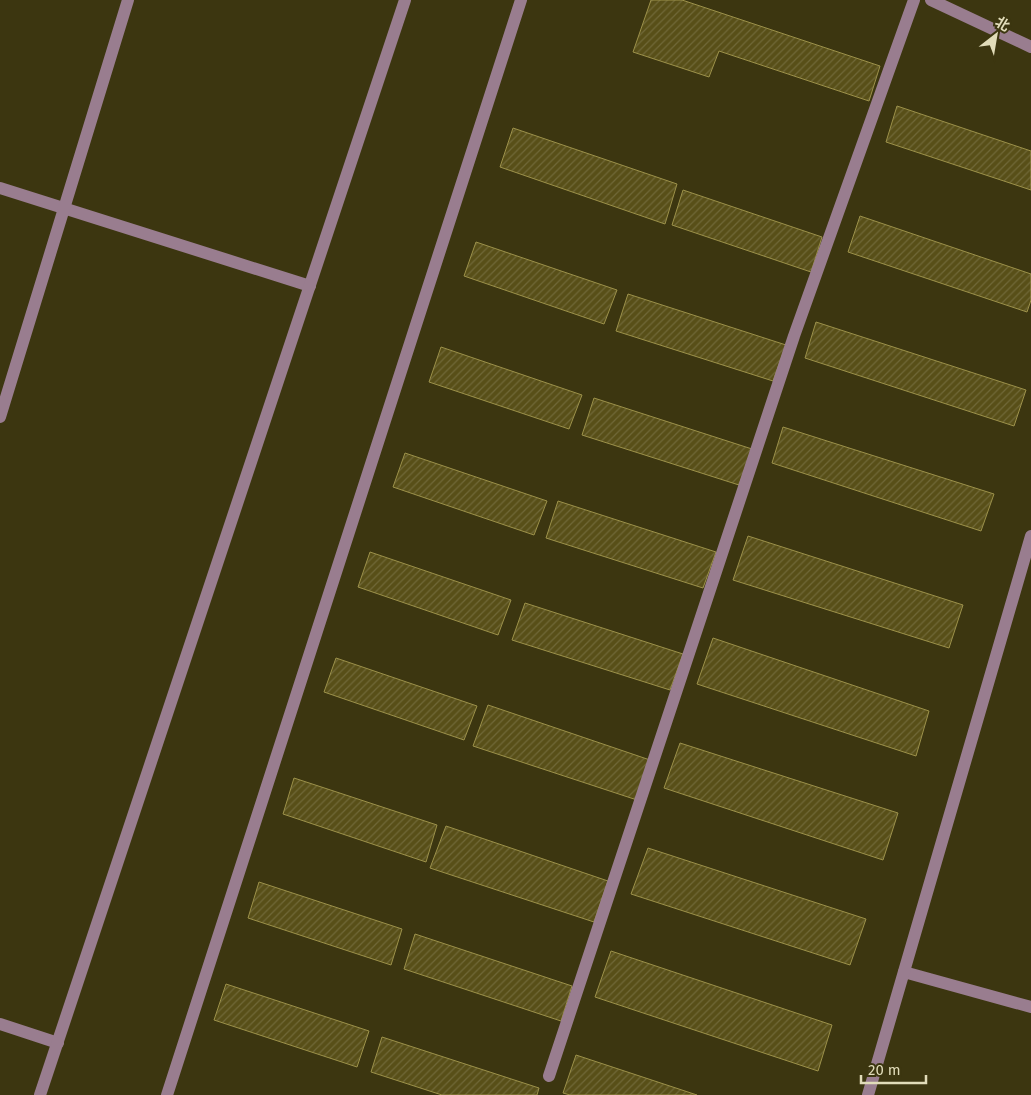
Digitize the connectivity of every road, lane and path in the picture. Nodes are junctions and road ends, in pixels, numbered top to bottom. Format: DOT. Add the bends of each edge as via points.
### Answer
graph roads {
  1 [pos="128,0"];
  2 [pos="405,0"];
  3 [pos="521,0"];
  4 [pos="914,0"];
  5 [pos="931,0"];
  6 [pos="1031,47"];
  7 [pos="0,188"];
  8 [pos="65,209"];
  9 [pos="310,286"];
  10 [pos="0,417"];
  11 [pos="1031,536"];
  12 [pos="904,972"];
  13 [pos="1031,1007"];
  14 [pos="0,1024"];
  15 [pos="58,1043"];
  16 [pos="549,1076"];
  17 [pos="40,1095"];
  18 [pos="167,1095"];
  19 [pos="868,1095"];
  1 -- 8 [label="street"];
  2 -- 9 [label="street"];
  3 -- 18 [label="street"];
  4 -- 16 [label="street" via="794,336"];
  5 -- 6 [label="street"];
  7 -- 8 [label="street"];
  8 -- 9 [label="street"];
  8 -- 10 [label="street"];
  9 -- 15 [label="street"];
  11 -- 12 [label="street"];
  12 -- 13 [label="street"];
  12 -- 19 [label="street"];
  14 -- 15 [label="street"];
  15 -- 17 [label="street"];
}
